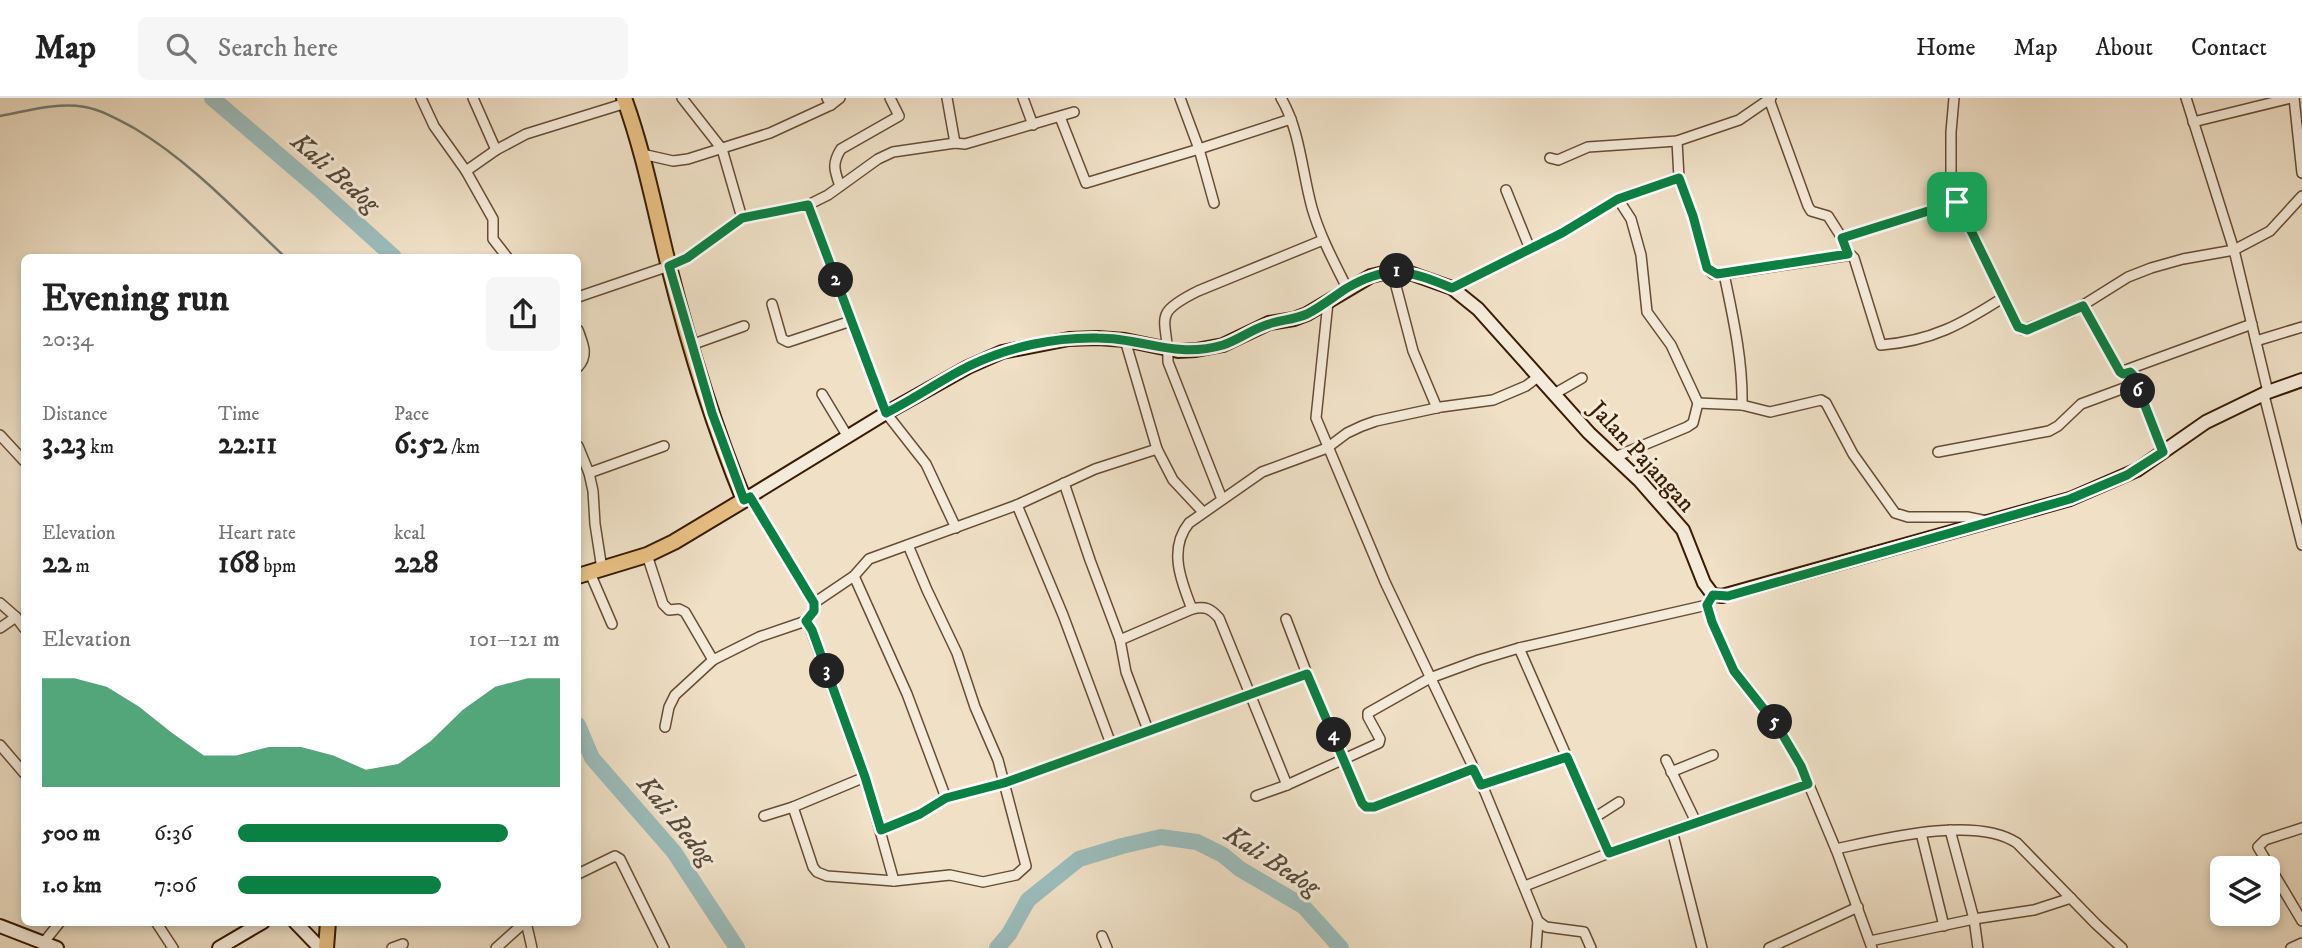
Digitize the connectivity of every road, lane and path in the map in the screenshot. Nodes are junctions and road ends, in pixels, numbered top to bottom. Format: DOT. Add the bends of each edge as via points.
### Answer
graph roads {
  1 [pos="421,98"];
  2 [pos="473,98"];
  3 [pos="682,98"];
  4 [pos="840,98"];
  5 [pos="890,98"];
  6 [pos="947,98"];
  7 [pos="1023,98"];
  8 [pos="1180,98"];
  9 [pos="1280,98"];
  10 [pos="1954,98"];
  11 [pos="2186,98"];
  12 [pos="2292,98"];
  13 [pos="1770,99"];
  14 [pos="625,101"];
  15 [pos="829,101"];
  16 [pos="1074,112"];
  17 [pos="1060,117"];
  18 [pos="1291,119"];
  19 [pos="2193,122"];
  20 [pos="1033,125"];
  21 [pos="1677,141"];
  22 [pos="955,143"];
  23 [pos="722,149"];
  24 [pos="1199,149"];
  25 [pos="496,150"];
  26 [pos="642,154"];
  27 [pos="1550,158"];
  28 [pos="466,171"];
  29 [pos="2302,173"];
  30 [pos="1679,178"];
  31 [pos="839,186"];
  32 [pos="1506,190"];
  33 [pos="2302,196"];
  34 [pos="1618,199"];
  35 [pos="1957,202"];
  36 [pos="1214,203"];
  37 [pos="808,205"];
  38 [pos="2298,208"];
  39 [pos="742,218"];
  40 [pos="1842,238"];
  41 [pos="1323,240"];
  42 [pos="1530,249"];
  43 [pos="2234,250"];
  44 [pos="505,254"];
  45 [pos="1848,254"];
  46 [pos="669,266"];
  47 [pos="1392,271"];
  48 [pos="1724,274"];
  49 [pos="1347,288"];
  50 [pos="1452,288"];
  51 [pos="581,297"];
  52 [pos="2004,297"];
  53 [pos="1328,302"];
  54 [pos="772,304"];
  55 [pos="2083,306"];
  56 [pos="851,321"];
  57 [pos="2252,324"];
  58 [pos="744,326"];
  59 [pos="2302,327"];
  60 [pos="581,339"];
  61 [pos="1125,340"];
  62 [pos="2256,341"];
  63 [pos="691,345"];
  64 [pos="1169,349"];
  65 [pos="581,362"];
  66 [pos="2119,371"];
  67 [pos="1538,377"];
  68 [pos="1582,378"];
  69 [pos="2302,380"];
  70 [pos="2135,384"];
  71 [pos="2266,393"];
  72 [pos="822,394"];
  73 [pos="1554,394"];
  74 [pos="1698,402"];
  75 [pos="1742,405"];
  76 [pos="1437,408"];
  77 [pos="886,413"];
  78 [pos="0,435"];
  79 [pos="848,437"];
  80 [pos="664,446"];
  81 [pos="1327,448"];
  82 [pos="1157,449"];
  83 [pos="1938,452"];
  84 [pos="2163,452"];
  85 [pos="581,453"];
  86 [pos="1615,457"];
  87 [pos="21,458"];
  88 [pos="589,473"];
  89 [pos="1064,483"];
  90 [pos="747,499"];
  91 [pos="1222,499"];
  92 [pos="1017,505"];
  93 [pos="1203,512"];
  94 [pos="1988,522"];
  95 [pos="956,528"];
  96 [pos="908,545"];
  97 [pos="2302,545"];
  98 [pos="647,555"];
  99 [pos="588,573"];
  100 [pos="854,576"];
  101 [pos="1710,600"];
  102 [pos="0,603"];
  103 [pos="814,603"];
  104 [pos="1192,609"];
  105 [pos="16,617"];
  106 [pos="1286,619"];
  107 [pos="806,621"];
  108 [pos="21,624"];
  109 [pos="612,624"];
  110 [pos="0,628"];
  111 [pos="1120,640"];
  112 [pos="1519,648"];
  113 [pos="713,660"];
  114 [pos="1307,674"];
  115 [pos="1430,678"];
  116 [pos="1249,695"];
  117 [pos="665,727"];
  118 [pos="1148,730"];
  119 [pos="1111,744"];
  120 [pos="0,745"];
  121 [pos="1713,755"];
  122 [pos="1567,757"];
  123 [pos="1344,759"];
  124 [pos="1666,760"];
  125 [pos="1473,769"];
  126 [pos="21,770"];
  127 [pos="1671,772"];
  128 [pos="865,777"];
  129 [pos="1004,783"];
  130 [pos="1808,784"];
  131 [pos="1287,785"];
  132 [pos="1481,785"];
  133 [pos="1256,796"];
  134 [pos="946,798"];
  135 [pos="1619,802"];
  136 [pos="793,807"];
  137 [pos="764,816"];
  138 [pos="1594,818"];
  139 [pos="1696,822"];
  140 [pos="2302,828"];
  141 [pos="881,830"];
  142 [pos="1672,830"];
  143 [pos="1950,830"];
  144 [pos="1921,833"];
  145 [pos="1836,849"];
  146 [pos="1609,853"];
  147 [pos="581,873"];
  148 [pos="894,881"];
  149 [pos="1525,886"];
  150 [pos="2071,898"];
  151 [pos="1858,907"];
  152 [pos="1974,919"];
  153 [pos="1538,921"];
  154 [pos="2302,921"];
  155 [pos="0,926"];
  156 [pos="57,926"];
  157 [pos="159,926"];
  158 [pos="256,926"];
  159 [pos="299,926"];
  160 [pos="328,926"];
  161 [pos="521,926"];
  162 [pos="526,926"];
  163 [pos="1944,926"];
  164 [pos="1102,936"];
  165 [pos="2302,943"];
  166 [pos="403,944"];
  167 [pos="43,945"];
  168 [pos="1871,945"];
  169 [pos="57,948"];
  170 [pos="173,948"];
  171 [pos="219,948"];
  172 [pos="320,948"];
  173 [pos="326,948"];
  174 [pos="392,948"];
  175 [pos="496,948"];
  176 [pos="532,948"];
  177 [pos="664,948"];
  178 [pos="1107,948"];
  179 [pos="1536,948"];
  180 [pos="1591,948"];
  181 [pos="1702,948"];
  182 [pos="1769,948"];
  183 [pos="1979,948"];
  184 [pos="2122,948"];
  185 [pos="2291,948"];
  1 -- 28 [label="street" via="434,126"];
  2 -- 25 [label="street"];
  3 -- 23 [label="street"];
  4 -- 15 [label="street"];
  5 -- 31 [label="street" via="899,116 841,149 835,158 833,170"];
  6 -- 22 [label="street"];
  7 -- 20 [label="street"];
  8 -- 24 [label="street"];
  9 -- 18 [label="street"];
  10 -- 35 [label="street" via="1950,181"];
  11 -- 19 [label="street"];
  12 -- 19 [label="street"];
  12 -- 29 [label="street"];
  13 -- 21 [label="street" via="1739,120"];
  13 -- 40 [label="street" via="1808,206 1828,216"];
  14 -- 25 [label="street" via="526,134"];
  14 -- 26 [label="main road"];
  15 -- 23 [label="street" via="770,133"];
  16 -- 17 [label="street"];
  17 -- 20 [label="street"];
  17 -- 24 [label="street" via="1086,183"];
  18 -- 24 [label="street"];
  18 -- 41 [label="street"];
  19 -- 43 [label="street"];
  20 -- 22 [label="street"];
  21 -- 27 [label="street" via="1588,147 1558,160"];
  21 -- 30 [label="street"];
  22 -- 31 [label="street" via="893,152"];
  23 -- 26 [label="street" via="673,161"];
  23 -- 39 [label="street"];
  24 -- 36 [label="street"];
  25 -- 28 [label="street"];
  26 -- 46 [label="main road"];
  28 -- 44 [label="street" via="493,219 493,239"];
  30 -- 34 [label="street"];
  30 -- 48 [label="street" via="1707,268 1713,274"];
  31 -- 37 [label="street"];
  32 -- 42 [label="street"];
  33 -- 38 [label="street"];
  34 -- 42 [label="street"];
  34 -- 74 [label="street" via="1631,219 1641,255 1647,312 1671,345"];
  35 -- 40 [label="street"];
  35 -- 52 [label="street"];
  37 -- 39 [label="street"];
  37 -- 56 [label="street"];
  38 -- 43 [label="street" via="2270,231"];
  39 -- 46 [label="street"];
  40 -- 45 [label="street"];
  41 -- 49 [label="street"];
  41 -- 64 [label="street" via="1179,300 1164,316"];
  42 -- 50 [label="street"];
  43 -- 55 [label="street" via="2151,268"];
  43 -- 57 [label="street"];
  45 -- 48 [label="street"];
  45 -- 52 [label="street" via="1854,258 1881,345 1943,333"];
  46 -- 51 [label="street"];
  46 -- 63 [label="main road"];
  47 -- 49 [label="main road"];
  47 -- 50 [label="main road, Jalan Pajangan"];
  47 -- 76 [label="street" via="1413,351"];
  48 -- 75 [label="street" via="1735,328"];
  49 -- 53 [label="main road"];
  50 -- 67 [label="main road, Jalan Pajangan" via="1478,309"];
  52 -- 55 [label="street" via="2022,330"];
  53 -- 64 [label="main road" via="1223,345"];
  53 -- 81 [label="street" via="1316,418"];
  54 -- 56 [label="street" via="782,339 788,342"];
  55 -- 66 [label="street"];
  56 -- 77 [label="street"];
  57 -- 62 [label="street"];
  57 -- 66 [label="street"];
  58 -- 63 [label="street"];
  59 -- 62 [label="street"];
  60 -- 65 [label="street"];
  61 -- 64 [label="main road"];
  61 -- 77 [label="main road" via="1069,339 1002,352"];
  61 -- 82 [label="street"];
  62 -- 71 [label="street"];
  63 -- 90 [label="main road" via="724,449"];
  64 -- 91 [label="street" via="1168,362"];
  66 -- 70 [label="street" via="2131,373"];
  67 -- 73 [label="main road, Jalan Pajangan"];
  67 -- 76 [label="street" via="1493,400"];
  68 -- 73 [label="street"];
  69 -- 71 [label="main road"];
  70 -- 83 [label="street" via="2081,404 2049,430"];
  70 -- 84 [label="street"];
  71 -- 84 [label="main road" via="2206,422"];
  71 -- 97 [label="street"];
  72 -- 79 [label="street"];
  73 -- 86 [label="main road, Jalan Pajangan"];
  74 -- 75 [label="street"];
  74 -- 86 [label="street" via="1687,427"];
  75 -- 94 [label="street" via="1770,412 1824,401 1853,454 1895,513"];
  76 -- 81 [label="street" via="1362,426"];
  77 -- 79 [label="main road"];
  77 -- 95 [label="street" via="926,464"];
  78 -- 87 [label="street"];
  79 -- 90 [label="main road"];
  80 -- 88 [label="street"];
  81 -- 91 [label="street" via="1262,472"];
  81 -- 115 [label="street"];
  82 -- 89 [label="street"];
  82 -- 93 [label="street" via="1173,480"];
  84 -- 94 [label="main road" via="2127,475 2070,499"];
  85 -- 88 [label="street"];
  86 -- 101 [label="main road, Jalan Pajangan" via="1680,525"];
  88 -- 99 [label="street"];
  89 -- 92 [label="street"];
  89 -- 111 [label="street"];
  90 -- 98 [label="main road"];
  90 -- 103 [label="street"];
  91 -- 93 [label="street"];
  92 -- 95 [label="street"];
  92 -- 119 [label="street"];
  93 -- 104 [label="street" via="1184,529 1178,550 1177,564"];
  94 -- 101 [label="main road"];
  95 -- 96 [label="street"];
  96 -- 100 [label="street" via="869,559"];
  96 -- 129 [label="street" via="957,653"];
  98 -- 99 [label="main road"];
  98 -- 113 [label="street" via="663,604 668,610 685,612"];
  99 -- 109 [label="street"];
  100 -- 103 [label="street"];
  100 -- 134 [label="street" via="907,694"];
  101 -- 112 [label="street"];
  101 -- 130 [label="street" via="1712,622 1734,671 1778,727"];
  102 -- 105 [label="street"];
  103 -- 107 [label="street"];
  104 -- 111 [label="street"];
  104 -- 116 [label="street" via="1204,607 1219,618"];
  105 -- 108 [label="street"];
  105 -- 110 [label="street"];
  106 -- 114 [label="street"];
  107 -- 113 [label="street"];
  107 -- 128 [label="street"];
  111 -- 118 [label="street" via="1126,672"];
  112 -- 115 [label="street"];
  112 -- 122 [label="street"];
  113 -- 117 [label="street" via="675,695"];
  114 -- 116 [label="street"];
  114 -- 123 [label="street"];
  115 -- 123 [label="street" via="1368,713 1380,741"];
  115 -- 125 [label="street"];
  116 -- 118 [label="street"];
  116 -- 131 [label="street"];
  118 -- 119 [label="street"];
  119 -- 129 [label="street"];
  120 -- 126 [label="street"];
  121 -- 127 [label="street"];
  122 -- 132 [label="street"];
  122 -- 138 [label="street"];
  123 -- 125 [label="street" via="1362,803 1369,808"];
  123 -- 131 [label="street"];
  124 -- 127 [label="street"];
  125 -- 132 [label="street"];
  127 -- 139 [label="street"];
  128 -- 136 [label="street"];
  128 -- 141 [label="street"];
  129 -- 134 [label="street"];
  129 -- 148 [label="street" via="1027,865 1024,871 986,882 950,875"];
  130 -- 139 [label="street"];
  130 -- 145 [label="street"];
  131 -- 133 [label="street"];
  132 -- 149 [label="street"];
  134 -- 141 [label="street"];
  135 -- 138 [label="street"];
  136 -- 137 [label="street"];
  136 -- 148 [label="street" via="817,872"];
  138 -- 146 [label="street"];
  139 -- 142 [label="street"];
  140 -- 154 [label="street" via="2265,840 2258,847"];
  141 -- 148 [label="street"];
  142 -- 146 [label="street"];
  142 -- 181 [label="street"];
  143 -- 144 [label="street"];
  143 -- 150 [label="street" via="1966,829 2014,841"];
  143 -- 152 [label="street"];
  144 -- 145 [label="street"];
  144 -- 163 [label="street"];
  145 -- 151 [label="street"];
  146 -- 149 [label="street"];
  147 -- 177 [label="street" via="615,856 620,859"];
  149 -- 153 [label="street"];
  150 -- 152 [label="street" via="2034,910"];
  150 -- 184 [label="street"];
  151 -- 168 [label="street"];
  151 -- 182 [label="street"];
  152 -- 163 [label="street"];
  152 -- 183 [label="street"];
  153 -- 179 [label="street"];
  153 -- 180 [label="street" via="1546,927 1584,932"];
  155 -- 167 [label="main road"];
  156 -- 167 [label="street"];
  157 -- 170 [label="street"];
  158 -- 171 [label="main road"];
  159 -- 172 [label="main road"];
  160 -- 173 [label="main road"];
  161 -- 175 [label="street"];
  162 -- 176 [label="street"];
  163 -- 168 [label="street"];
  164 -- 178 [label="street"];
  165 -- 185 [label="street"];
  166 -- 174 [label="street"];
  167 -- 169 [label="main road"];
}
